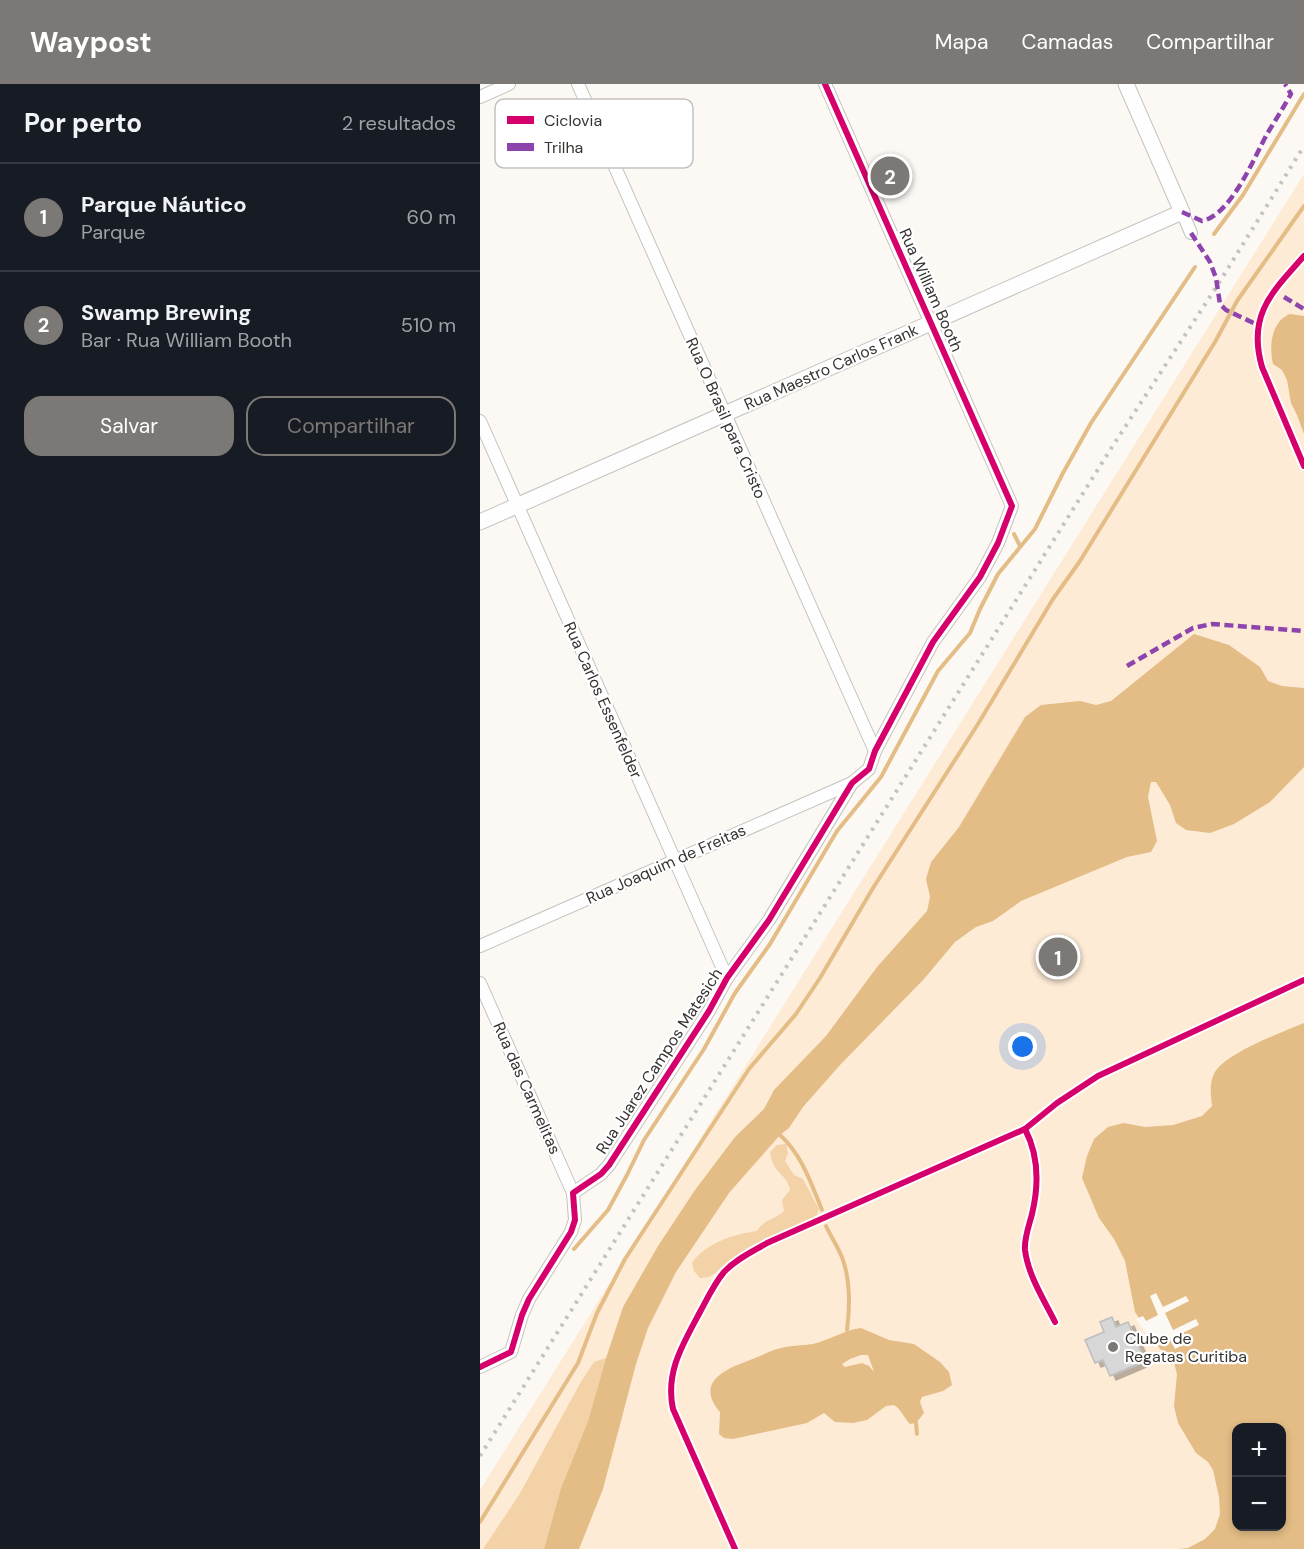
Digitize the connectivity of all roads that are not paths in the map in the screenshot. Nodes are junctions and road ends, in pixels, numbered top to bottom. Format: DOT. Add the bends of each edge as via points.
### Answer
graph roads {
  1 [pos="508,84"];
  2 [pos="578,84"];
  3 [pos="825,84"];
  4 [pos="1126,84"];
  5 [pos="480,97"];
  6 [pos="585,99"];
  7 [pos="615,168"];
  8 [pos="1182,212"];
  9 [pos="1191,233"];
  10 [pos="931,323"];
  11 [pos="725,414"];
  12 [pos="480,421"];
  13 [pos="517,505"];
  14 [pos="1012,506"];
  15 [pos="480,522"];
  16 [pos="875,751"];
  17 [pos="852,783"];
  18 [pos="675,860"];
  19 [pos="480,946"];
  20 [pos="727,978"];
  21 [pos="480,983"];
  22 [pos="573,1193"];
  23 [pos="480,1367"];
  1 -- 5 [label="street"];
  2 -- 6 [label="street, Rua O Brasil para Cristo"];
  3 -- 10 [label="street, Rua William Booth"];
  4 -- 8 [label="street"];
  7 -- 11 [label="street, Rua O Brasil para Cristo"];
  8 -- 9 [label="street"];
  8 -- 10 [label="street, Rua Maestro Carlos Frank"];
  10 -- 11 [label="street, Rua Maestro Carlos Frank"];
  10 -- 14 [label="street, Rua William Booth"];
  11 -- 13 [label="street, Rua Maestro Carlos Frank"];
  11 -- 16 [label="street, Rua O Brasil para Cristo"];
  12 -- 13 [label="street, Rua Carlos Essenfelder"];
  13 -- 15 [label="street, Rua Maestro Carlos Frank"];
  13 -- 18 [label="street, Rua Carlos Essenfelder"];
  14 -- 16 [label="street, Rua Juarez Campos Matesich" via="980,577 933,642"];
  16 -- 17 [label="street, Rua Juarez Campos Matesich" via="869,769"];
  17 -- 18 [label="street, Rua Joaquim de Freitas"];
  17 -- 20 [label="street, Rua Juarez Campos Matesich" via="769,920"];
  18 -- 19 [label="street, Rua Joaquim de Freitas"];
  18 -- 20 [label="street, Rua Carlos Essenfelder"];
  20 -- 22 [label="street, Rua Juarez Campos Matesich" via="710,1011 609,1165"];
  21 -- 22 [label="street, Rua das Carmelitas"];
  22 -- 23 [label="street" via="575,1220 571,1232 529,1299 508,1355"];
}
